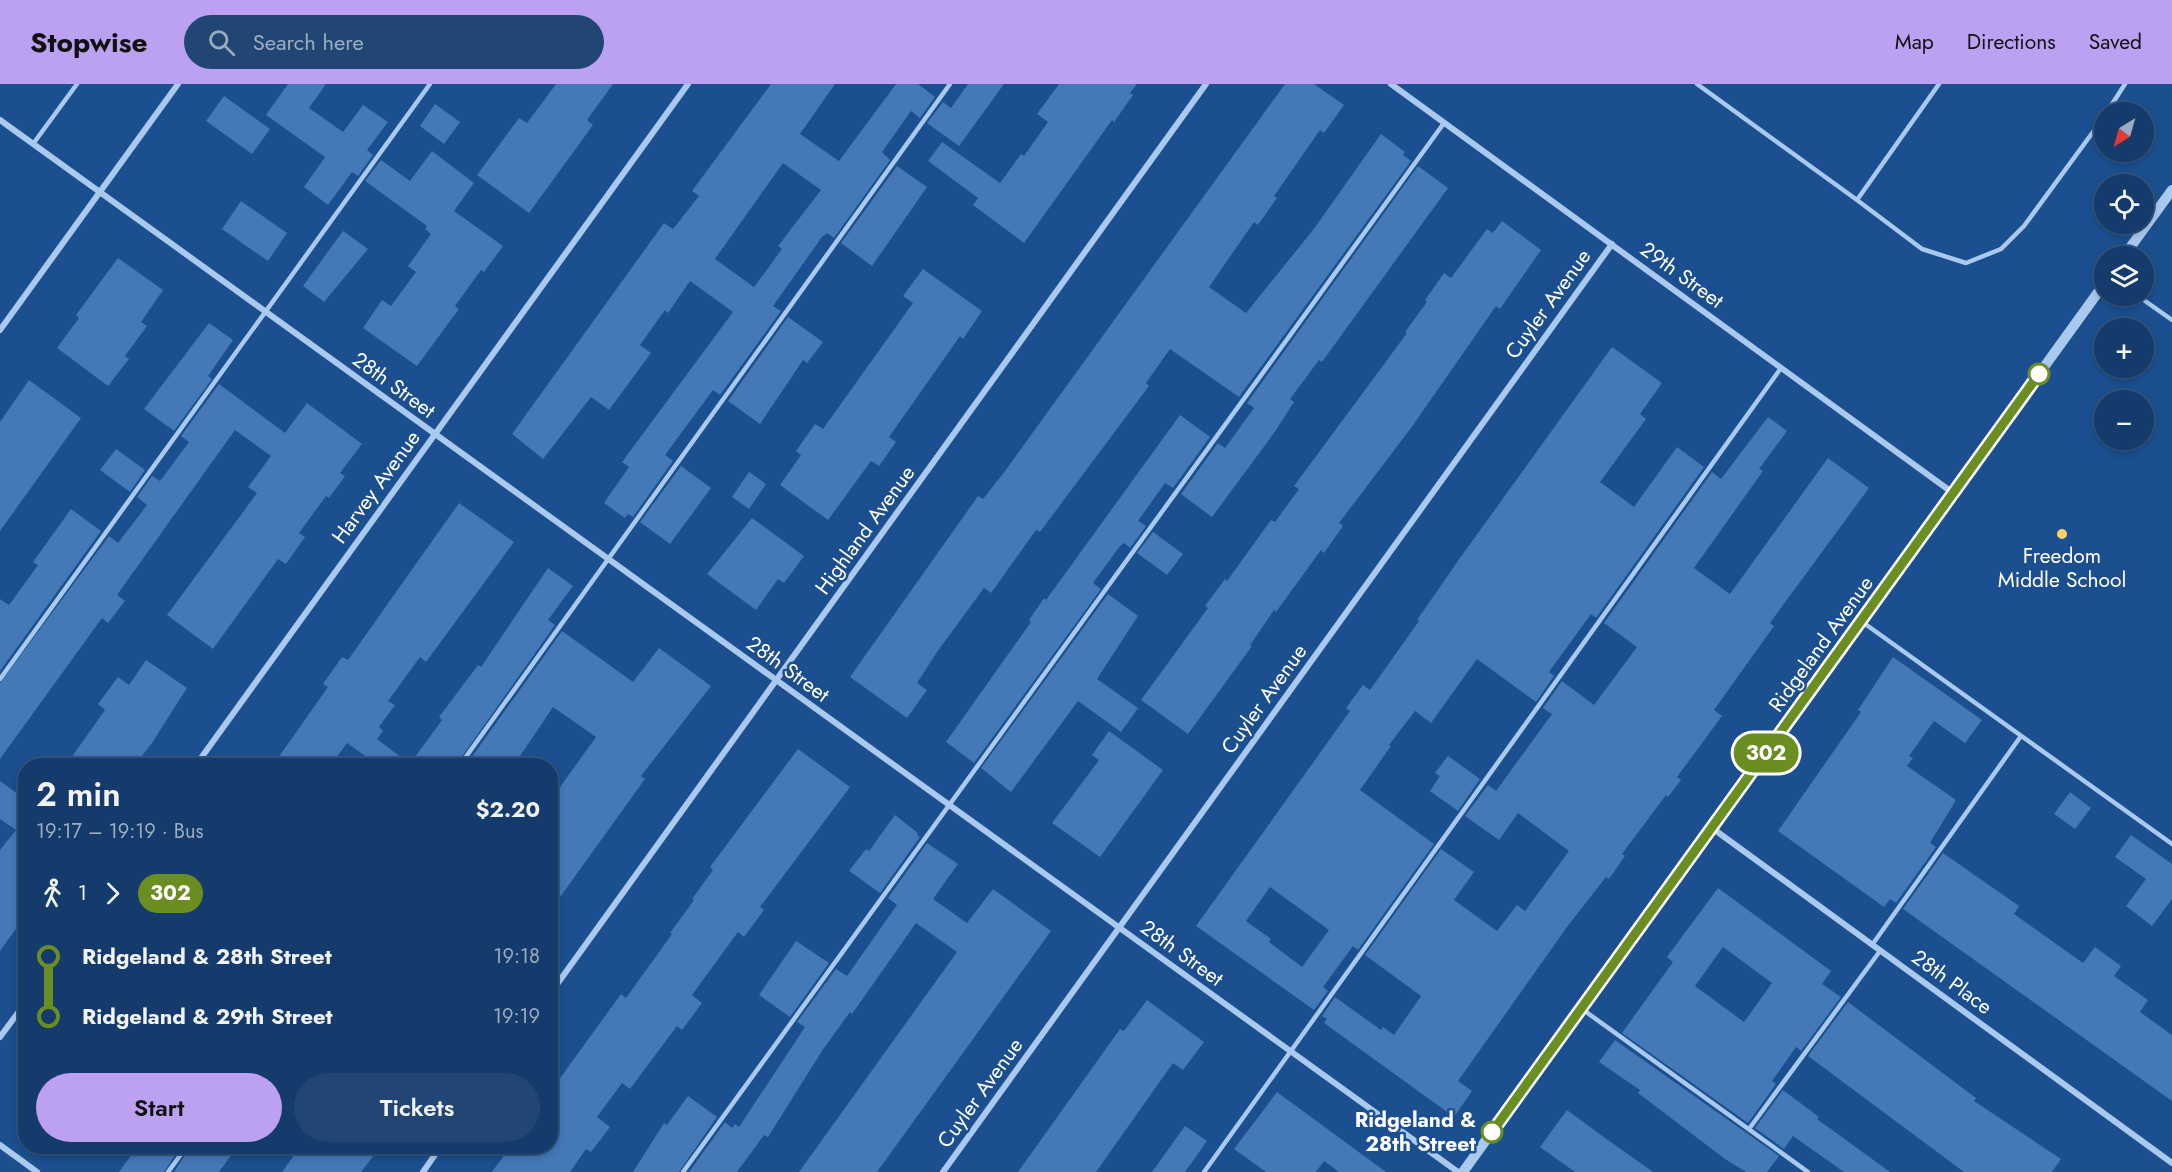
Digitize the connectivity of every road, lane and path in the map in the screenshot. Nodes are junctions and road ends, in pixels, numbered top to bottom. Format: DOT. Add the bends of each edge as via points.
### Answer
graph roads {
  1 [pos="77,84"];
  2 [pos="178,84"];
  3 [pos="430,84"];
  4 [pos="688,84"];
  5 [pos="951,84"];
  6 [pos="1206,84"];
  7 [pos="1391,84"];
  8 [pos="1697,84"];
  9 [pos="1939,84"];
  10 [pos="2126,84"];
  11 [pos="2114,102"];
  12 [pos="0,120"];
  13 [pos="1444,123"];
  14 [pos="2094,131"];
  15 [pos="33,144"];
  16 [pos="2172,190"];
  17 [pos="99,192"];
  18 [pos="1857,200"];
  19 [pos="1612,244"];
  20 [pos="2131,246"];
  21 [pos="2094,298"];
  22 [pos="2152,306"];
  23 [pos="266,312"];
  24 [pos="2172,320"];
  25 [pos="0,330"];
  26 [pos="1781,368"];
  27 [pos="434,434"];
  28 [pos="1953,493"];
  29 [pos="608,559"];
  30 [pos="1861,621"];
  31 [pos="0,679"];
  32 [pos="776,681"];
  33 [pos="2022,736"];
  34 [pos="201,758"];
  35 [pos="465,758"];
  36 [pos="949,805"];
  37 [pos="1712,828"];
  38 [pos="2172,844"];
  39 [pos="1120,928"];
  40 [pos="1872,945"];
  41 [pos="1880,951"];
  42 [pos="558,983"];
  43 [pos="1581,1009"];
  44 [pos="18,1013"];
  45 [pos="0,1037"];
  46 [pos="1292,1052"];
  47 [pos="1749,1129"];
  48 [pos="0,1145"];
  49 [pos="181,1154"];
  50 [pos="435,1154"];
  51 [pos="2172,1163"];
  52 [pos="38,1172"];
  53 [pos="168,1172"];
  54 [pos="423,1172"];
  55 [pos="683,1172"];
  56 [pos="943,1172"];
  57 [pos="1204,1172"];
  58 [pos="1458,1172"];
  59 [pos="1463,1172"];
  60 [pos="1808,1172"];
  1 -- 15 [label="lane"];
  2 -- 17 [label="street"];
  3 -- 23 [label="lane"];
  4 -- 27 [label="street, Harvey Avenue"];
  5 -- 29 [label="lane"];
  6 -- 32 [label="street, Highland Avenue"];
  7 -- 13 [label="street, 29th Street"];
  8 -- 18 [label="lane"];
  9 -- 18 [label="lane"];
  10 -- 11 [label="lane"];
  12 -- 15 [label="street, 28th Street"];
  13 -- 19 [label="street, 29th Street"];
  13 -- 36 [label="lane"];
  14 -- 18 [label="lane" via="2024,226 2001,249 1965,263 1922,249"];
  15 -- 17 [label="street, 28th Street"];
  16 -- 20 [label="street"];
  17 -- 23 [label="street, 28th Street"];
  17 -- 25 [label="street"];
  19 -- 26 [label="street, 29th Street"];
  19 -- 39 [label="street, Cuyler Avenue"];
  21 -- 28 [label="street, Ridgeland Avenue"];
  22 -- 24 [label="lane"];
  23 -- 27 [label="street, 28th Street"];
  23 -- 31 [label="lane"];
  26 -- 28 [label="street, 29th Street"];
  26 -- 46 [label="lane"];
  27 -- 29 [label="street, 28th Street"];
  27 -- 34 [label="street, Harvey Avenue"];
  28 -- 30 [label="street, Ridgeland Avenue"];
  29 -- 32 [label="street, 28th Street"];
  29 -- 35 [label="lane"];
  30 -- 33 [label="lane"];
  30 -- 37 [label="street, Ridgeland Avenue"];
  32 -- 36 [label="street, 28th Street"];
  32 -- 42 [label="street, Highland Avenue"];
  33 -- 38 [label="lane"];
  33 -- 40 [label="lane"];
  36 -- 39 [label="street, 28th Street"];
  36 -- 55 [label="lane"];
  37 -- 40 [label="street, 28th Place"];
  37 -- 43 [label="street, Ridgeland Avenue"];
  39 -- 46 [label="street, 28th Street"];
  39 -- 56 [label="street, Cuyler Avenue"];
  40 -- 41 [label="street, 28th Place"];
  41 -- 47 [label="lane"];
  41 -- 51 [label="street, 28th Place"];
  43 -- 47 [label="lane"];
  43 -- 59 [label="street, Ridgeland Avenue"];
  44 -- 45 [label="street"];
  46 -- 57 [label="lane"];
  46 -- 58 [label="street, 28th Street"];
  47 -- 60 [label="lane"];
  48 -- 52 [label="street"];
  49 -- 53 [label="lane"];
  50 -- 54 [label="street"];
}
